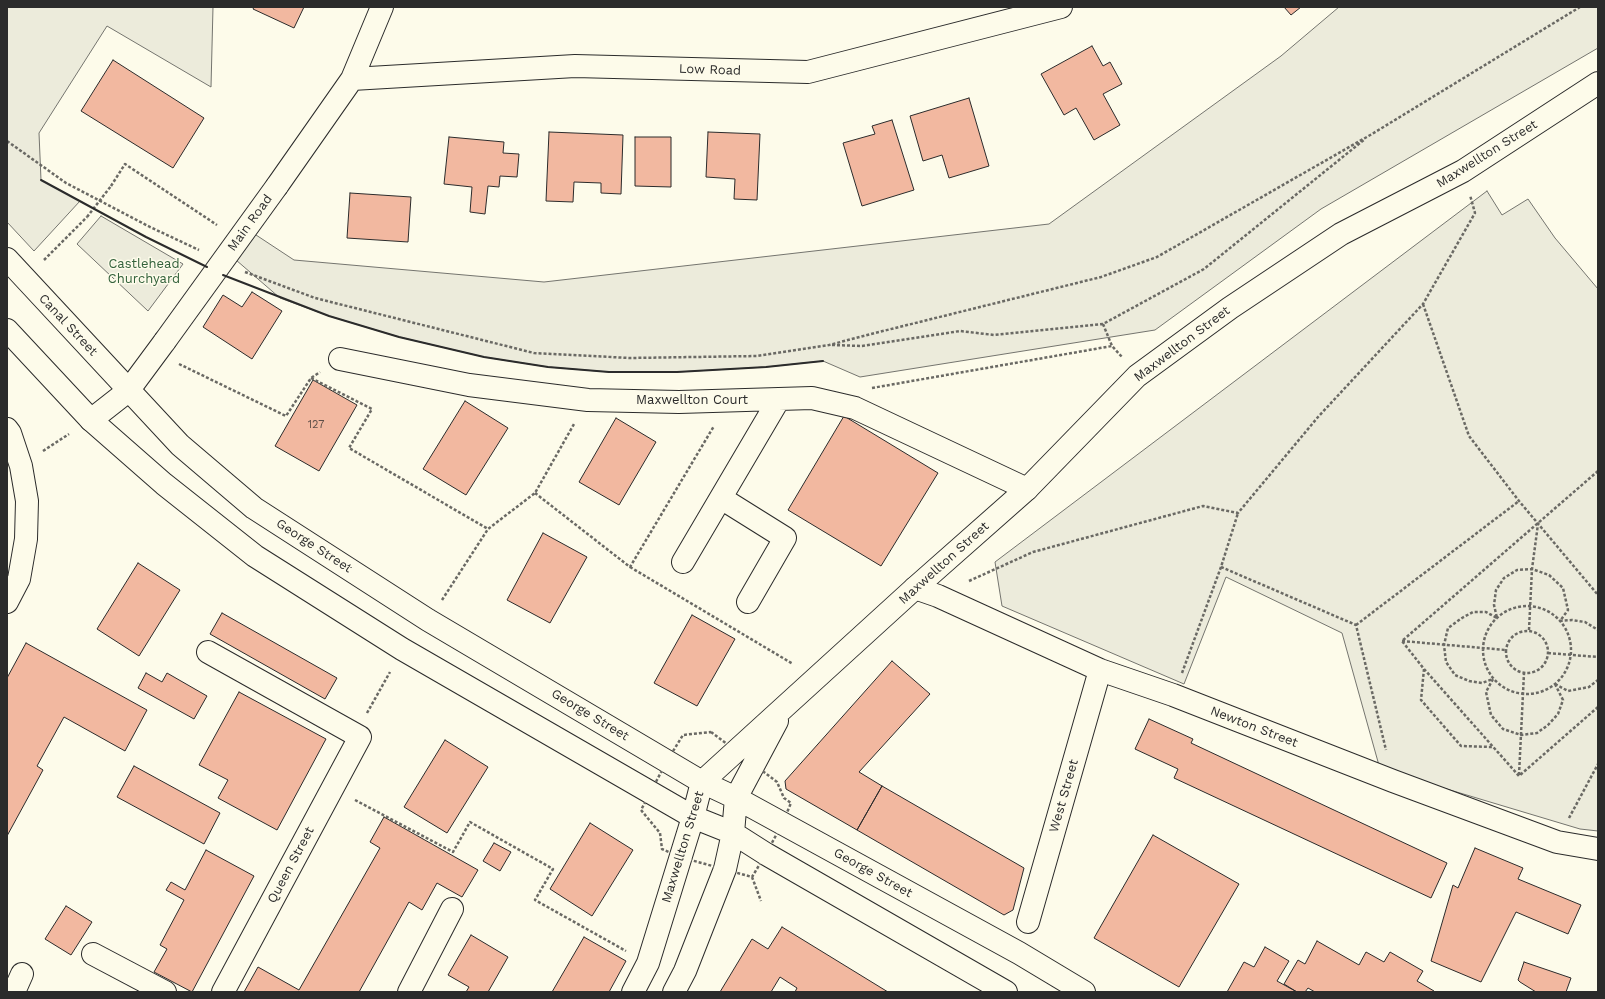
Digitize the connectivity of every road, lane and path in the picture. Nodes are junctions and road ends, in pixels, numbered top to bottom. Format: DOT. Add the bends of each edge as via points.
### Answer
graph roads {
  1 [pos="382,7"];
  2 [pos="1061,7"];
  3 [pos="1580,7"];
  4 [pos="352,79"];
  5 [pos="1598,83"];
  6 [pos="1372,134"];
  7 [pos="7,141"];
  8 [pos="1463,171"];
  9 [pos="238,239"];
  10 [pos="63,241"];
  11 [pos="200,250"];
  12 [pos="7,259"];
  13 [pos="242,270"];
  14 [pos="1422,304"];
  15 [pos="1103,324"];
  16 [pos="7,330"];
  17 [pos="829,345"];
  18 [pos="1112,346"];
  19 [pos="160,347"];
  20 [pos="340,359"];
  21 [pos="1137,376"];
  22 [pos="311,378"];
  23 [pos="866,389"];
  24 [pos="128,391"];
  25 [pos="779,399"];
  26 [pos="588,400"];
  27 [pos="729,400"];
  28 [pos="91,420"];
  29 [pos="7,429"];
  30 [pos="21,466"];
  31 [pos="1598,471"];
  32 [pos="1027,489"];
  33 [pos="535,493"];
  34 [pos="720,498"];
  35 [pos="1519,501"];
  36 [pos="1238,513"];
  37 [pos="1538,524"];
  38 [pos="488,529"];
  39 [pos="682,562"];
  40 [pos="630,567"];
  41 [pos="1221,567"];
  42 [pos="1532,569"];
  43 [pos="915,588"];
  44 [pos="1598,595"];
  45 [pos="938,596"];
  46 [pos="7,602"];
  47 [pos="748,602"];
  48 [pos="1530,606"];
  49 [pos="1497,618"];
  50 [pos="428,620"];
  51 [pos="1560,621"];
  52 [pos="1356,625"];
  53 [pos="1529,630"];
  54 [pos="1598,630"];
  55 [pos="1402,641"];
  56 [pos="1444,645"];
  57 [pos="1483,647"];
  58 [pos="402,649"];
  59 [pos="1506,650"];
  60 [pos="208,652"];
  61 [pos="1548,653"];
  62 [pos="1571,655"];
  63 [pos="1598,657"];
  64 [pos="1424,669"];
  65 [pos="1100,670"];
  66 [pos="1524,672"];
  67 [pos="815,678"];
  68 [pos="1493,679"];
  69 [pos="1598,680"];
  70 [pos="1555,684"];
  71 [pos="1523,694"];
  72 [pos="1173,695"];
  73 [pos="1598,707"];
  74 [pos="784,708"];
  75 [pos="1521,735"];
  76 [pos="358,736"];
  77 [pos="1493,747"];
  78 [pos="1598,764"];
  79 [pos="1519,776"];
  80 [pos="1393,781"];
  81 [pos="702,782"];
  82 [pos="333,788"];
  83 [pos="736,798"];
  84 [pos="693,817"];
  85 [pos="733,833"];
  86 [pos="1556,842"];
  87 [pos="1598,849"];
  88 [pos="752,877"];
  89 [pos="761,901"];
  90 [pos="452,909"];
  91 [pos="1028,922"];
  92 [pos="93,954"];
  93 [pos="648,963"];
  94 [pos="165,992"];
  95 [pos="223,992"];
  96 [pos="409,992"];
  97 [pos="633,992"];
  98 [pos="674,992"];
  99 [pos="1006,992"];
  100 [pos="1084,992"];
  1 -- 4 [label="main road, Main Road"];
  2 -- 4 [label="main road, Low Road" via="808,72 574,66"];
  3 -- 6 [label="path"];
  4 -- 9 [label="main road, Main Road, bridge"];
  5 -- 8 [label="main road, Maxwellton Street"];
  6 -- 15 [label="path" via="1204,269"];
  6 -- 17 [label="path" via="1157,257 1101,277"];
  7 -- 11 [label="path" via="66,183"];
  8 -- 14 [label="path" via="1475,213"];
  8 -- 21 [label="main road, Maxwellton Street" via="1341,234 1230,308"];
  9 -- 10 [label="path, bridge" via="124,164 87,217"];
  9 -- 19 [label="main road, Main Road, bridge"];
  12 -- 24 [label="main road, Canal Street"];
  13 -- 17 [label="path" via="315,298 534,353 630,358 757,356"];
  14 -- 35 [label="path" via="1469,436"];
  14 -- 36 [label="path" via="1318,416"];
  15 -- 17 [label="path" via="994,335 960,332 862,346"];
  15 -- 18 [label="path"];
  16 -- 28 [label="main road"];
  18 -- 21 [label="path"];
  18 -- 23 [label="path"];
  19 -- 22 [label="path" via="286,416"];
  19 -- 24 [label="main road, Main Road"];
  20 -- 22 [label="path"];
  20 -- 26 [label="main road, Maxwellton Court" via="469,385"];
  21 -- 32 [label="main road, Maxwellton Street"];
  22 -- 38 [label="path" via="372,409 349,448"];
  24 -- 28 [label="main road, Main Road"];
  24 -- 50 [label="main road, George Street" via="180,445 254,508"];
  25 -- 27 [label="main road, Maxwellton Court"];
  25 -- 32 [label="main road, Maxwellton Court" via="812,398 856,408"];
  25 -- 34 [label="main road"];
  26 -- 27 [label="main road, Maxwellton Court"];
  26 -- 33 [label="path"];
  27 -- 40 [label="path"];
  28 -- 30 [label="path"];
  28 -- 58 [label="main road" via="164,484 255,556"];
  29 -- 30 [label="main road"];
  30 -- 46 [label="main road" via="27,501 26,539 19,579"];
  31 -- 37 [label="path"];
  32 -- 43 [label="main road, Maxwellton Street"];
  33 -- 38 [label="path"];
  33 -- 40 [label="path"];
  34 -- 39 [label="main road"];
  34 -- 47 [label="main road" via="785,538"];
  35 -- 37 [label="path"];
  35 -- 52 [label="path"];
  36 -- 41 [label="path"];
  36 -- 45 [label="path" via="1203,506 1033,552"];
  37 -- 42 [label="path"];
  37 -- 44 [label="path"];
  37 -- 55 [label="path"];
  38 -- 50 [label="path"];
  40 -- 67 [label="path"];
  41 -- 52 [label="path"];
  41 -- 72 [label="path"];
  42 -- 48 [label="path"];
  42 -- 49 [label="path" via="1517,570 1504,578 1496,590 1494,605"];
  42 -- 51 [label="path" via="1549,575 1563,588 1568,610"];
  43 -- 45 [label="main road, Newton Street"];
  43 -- 67 [label="main road, Maxwellton Street"];
  45 -- 65 [label="main road, Newton Street"];
  48 -- 49 [label="path" via="1507,611"];
  48 -- 51 [label="path" via="1542,609"];
  48 -- 53 [label="path"];
  49 -- 56 [label="path" via="1486,612 1473,612 1448,628"];
  49 -- 57 [label="path" via="1488,631"];
  50 -- 81 [label="main road, George Street"];
  51 -- 54 [label="path" via="1585,622"];
  51 -- 62 [label="path" via="1571,643"];
  52 -- 80 [label="path"];
  53 -- 59 [label="path" via="1516,633"];
  53 -- 61 [label="path" via="1541,636 1548,647"];
  55 -- 56 [label="path"];
  55 -- 64 [label="path"];
  56 -- 57 [label="path"];
  56 -- 68 [label="path" via="1446,662 1455,674 1469,681 1482,683"];
  57 -- 59 [label="path"];
  57 -- 68 [label="path" via="1487,669"];
  58 -- 76 [label="path"];
  58 -- 84 [label="main road"];
  59 -- 66 [label="path" via="1509,662 1518,671"];
  60 -- 76 [label="main road"];
  61 -- 62 [label="path"];
  61 -- 66 [label="path" via="1543,666 1531,672"];
  62 -- 63 [label="path"];
  62 -- 70 [label="path" via="1563,676"];
  64 -- 77 [label="path"];
  64 -- 77 [label="path" via="1421,700 1461,746"];
  65 -- 72 [label="main road, Newton Street"];
  65 -- 91 [label="main road, West Street"];
  66 -- 71 [label="path"];
  67 -- 74 [label="main road, Maxwellton Street"];
  68 -- 71 [label="path" via="1512,692"];
  68 -- 75 [label="path" via="1486,692 1492,715 1503,729"];
  69 -- 70 [label="path" via="1589,687 1568,691"];
  70 -- 71 [label="path" via="1534,694"];
  70 -- 75 [label="path" via="1563,700 1558,714 1537,733"];
  71 -- 75 [label="path"];
  72 -- 80 [label="main road, Newton Street"];
  73 -- 79 [label="path"];
  74 -- 81 [label="main road, Maxwellton Street"];
  74 -- 83 [label="main road, Maxwellton Street"];
  75 -- 79 [label="path"];
  76 -- 82 [label="main road, Queen Street"];
  77 -- 79 [label="path"];
  78 -- 86 [label="path"];
  80 -- 86 [label="main road, Newton Street"];
  81 -- 83 [label="main road, George Street"];
  81 -- 84 [label="main road, Maxwellton Street"];
  82 -- 93 [label="path" via="453,852 470,822 553,869 535,900"];
  82 -- 95 [label="main road, Queen Street"];
  83 -- 85 [label="main road, Maxwellton Street"];
  83 -- 100 [label="main road, George Street" via="1019,953"];
  84 -- 85 [label="main road"];
  84 -- 93 [label="main road, Maxwellton Street"];
  85 -- 98 [label="main road, Maxwellton Street" via="725,869 685,971"];
  85 -- 99 [label="main road"];
  86 -- 87 [label="main road, Newton Street"];
  88 -- 89 [label="path"];
  90 -- 96 [label="main road"];
  92 -- 94 [label="main road"];
  93 -- 97 [label="main road, Maxwellton Street"];
}
